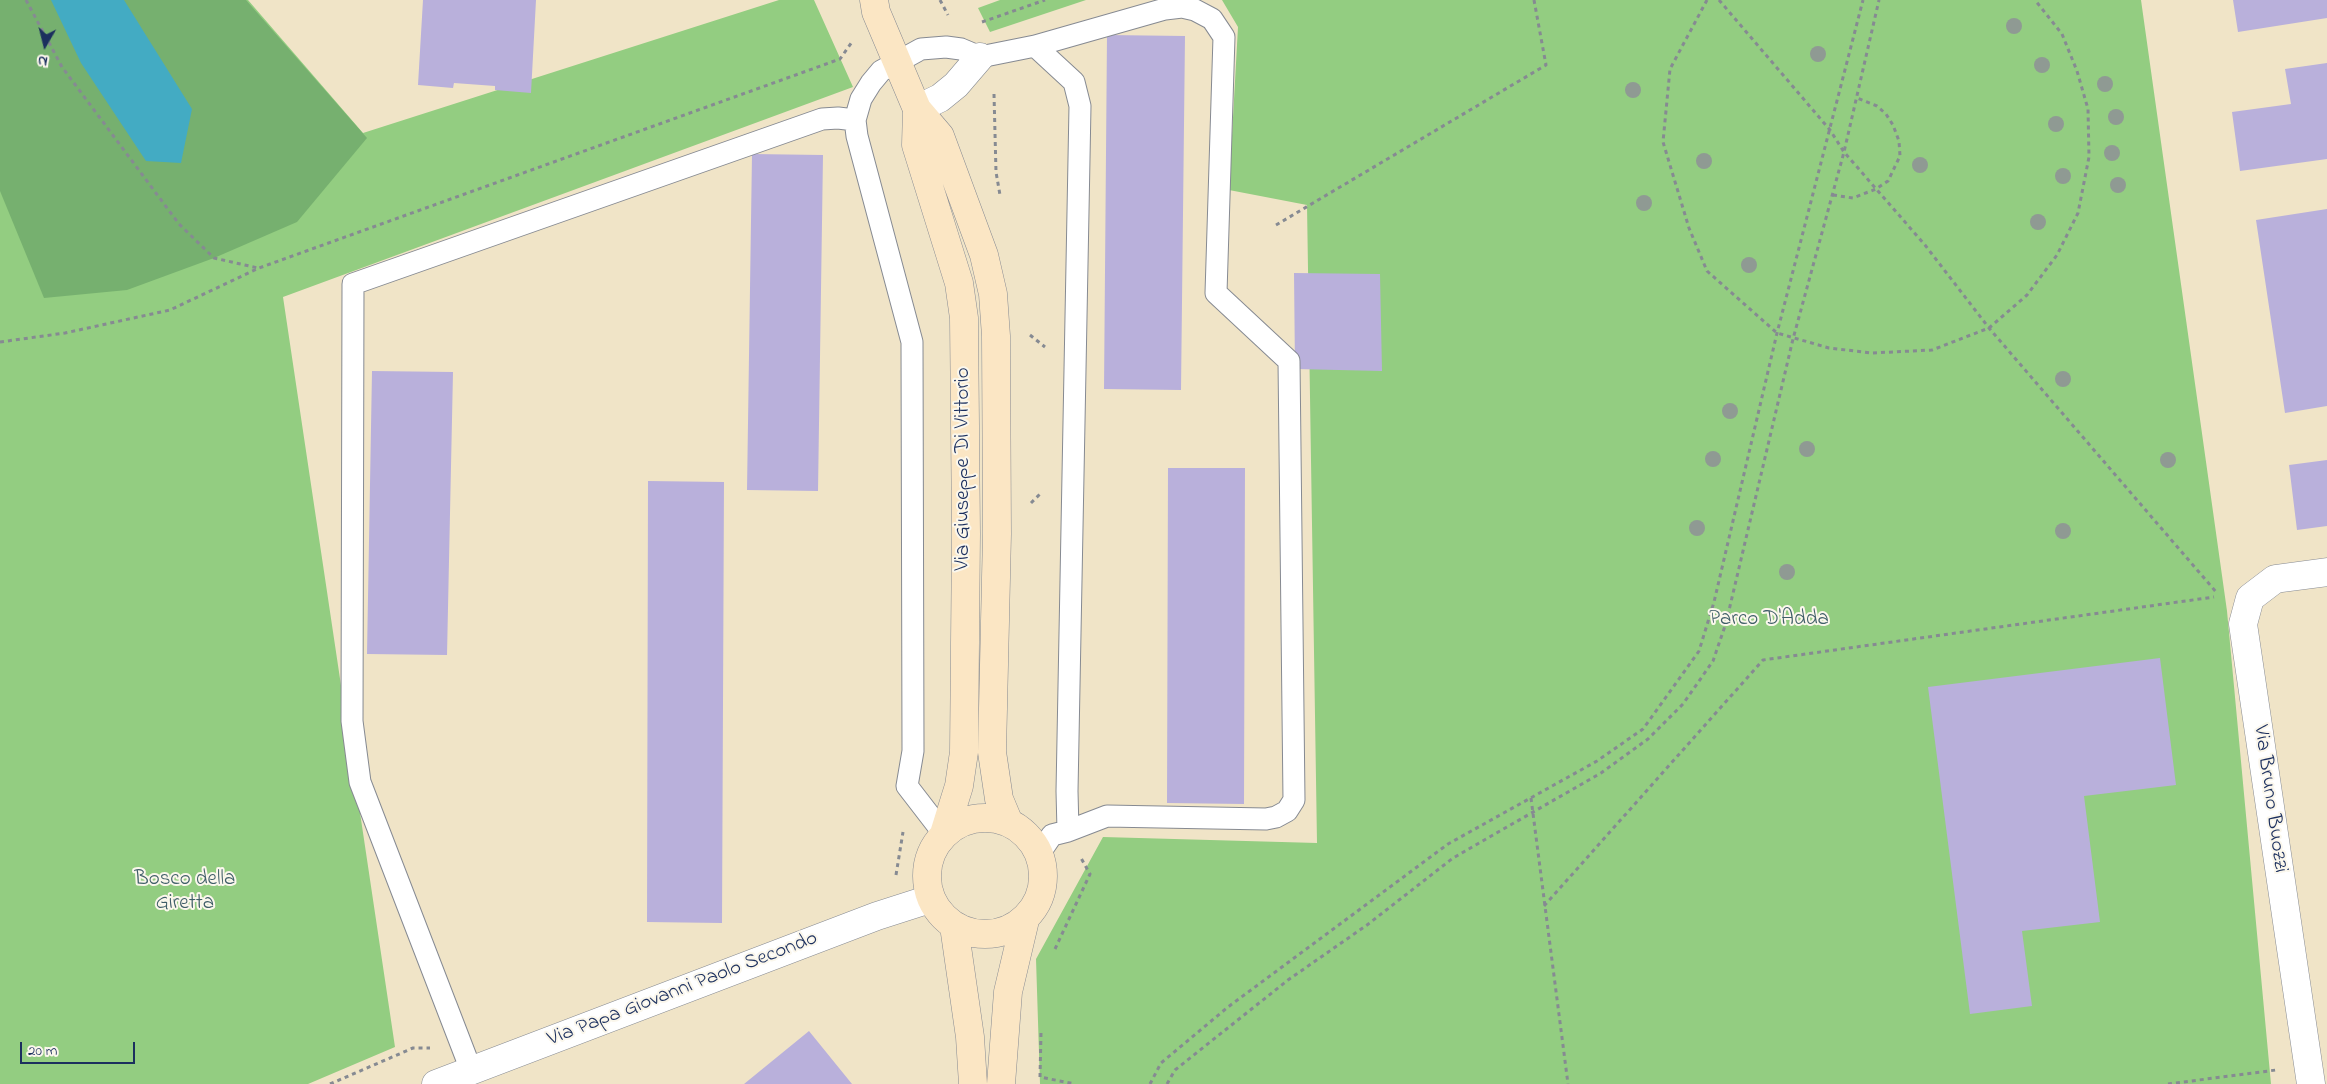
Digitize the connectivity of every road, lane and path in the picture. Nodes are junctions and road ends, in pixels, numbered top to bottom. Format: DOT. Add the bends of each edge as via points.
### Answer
graph roads {
  1 [pos="26,0"];
  2 [pos="1534,0"];
  3 [pos="1707,0"];
  4 [pos="1719,0"];
  5 [pos="1864,0"];
  6 [pos="1879,0"];
  7 [pos="2035,0"];
  8 [pos="871,4"];
  9 [pos="850,33"];
  10 [pos="1035,46"];
  11 [pos="980,57"];
  12 [pos="898,62"];
  13 [pos="1857,98"];
  14 [pos="917,109"];
  15 [pos="855,120"];
  16 [pos="1830,130"];
  17 [pos="1844,152"];
  18 [pos="1876,189"];
  19 [pos="1833,195"];
  20 [pos="1276,225"];
  21 [pos="259,268"];
  22 [pos="1989,328"];
  23 [pos="1777,333"];
  24 [pos="1794,339"];
  25 [pos="0,342"];
  26 [pos="2327,572"];
  27 [pos="1531,798"];
  28 [pos="918,801"];
  29 [pos="1532,812"];
  30 [pos="1009,823"];
  31 [pos="1068,831"];
  32 [pos="944,834"];
  33 [pos="1039,854"];
  34 [pos="896,880"];
  35 [pos="930,899"];
  36 [pos="1544,906"];
  37 [pos="1025,920"];
  38 [pos="954,926"];
  39 [pos="466,1058"];
  40 [pos="2310,1075"];
  41 [pos="330,1084"];
  42 [pos="436,1084"];
  43 [pos="974,1084"];
  44 [pos="1001,1084"];
  45 [pos="1150,1084"];
  46 [pos="1167,1084"];
  47 [pos="1568,1084"];
  48 [pos="2168,1084"];
  1 -- 21 [label="path" via="62,68 179,224 214,258"];
  2 -- 20 [label="path" via="1546,65"];
  3 -- 23 [label="path" via="1670,69 1663,142 1689,228 1707,271"];
  4 -- 16 [label="path"];
  5 -- 16 [label="path"];
  6 -- 13 [label="path"];
  7 -- 22 [label="path" via="2062,34 2077,71 2088,109 2089,157 2078,213 2057,255 2027,295"];
  8 -- 12 [label="street, Via Giuseppe Di Vittorio"];
  9 -- 21 [label="path" via="852,42 840,59"];
  10 -- 11 [label="lane"];
  10 -- 31 [label="lane" via="1074,82 1080,106"];
  10 -- 31 [label="lane" via="1165,9 1182,7 1212,19 1224,37 1216,293 1289,361 1294,800 1287,810 1266,819 1107,816"];
  11 -- 12 [label="lane" via="961,49 930,47"];
  11 -- 14 [label="street" via="956,85 940,98"];
  12 -- 14 [label="street, Via Giuseppe Di Vittorio"];
  12 -- 15 [label="lane" via="881,72 871,83"];
  13 -- 17 [label="path"];
  13 -- 18 [label="path" via="1877,106 1886,114 1898,141 1900,156 1896,167 1888,182"];
  14 -- 30 [label="street, Via Giuseppe Di Vittorio" via="940,136 984,255 993,294 998,534 992,752 999,799"];
  14 -- 32 [label="street, Via Giuseppe Di Vittorio" via="916,145 959,283 964,318 964,752 959,786"];
  15 -- 28 [label="lane" via="912,342 913,751 907,779 910,792"];
  15 -- 39 [label="lane" via="822,119 353,284 352,721 360,782"];
  16 -- 17 [label="path"];
  16 -- 23 [label="path"];
  17 -- 18 [label="path"];
  17 -- 19 [label="path"];
  18 -- 19 [label="path" via="1852,198"];
  18 -- 22 [label="path" via="1925,245"];
  19 -- 24 [label="path"];
  21 -- 25 [label="path" via="170,310 65,333"];
  22 -- 24 [label="path" via="1932,350 1872,353 1829,348"];
  22 -- 36 [label="path" via="2220,596 1763,660"];
  23 -- 24 [label="path"];
  23 -- 27 [label="path" via="1714,602 1699,651 1643,729 1597,761"];
  24 -- 29 [label="path" via="1726,623 1712,661 1683,704 1648,739 1601,773"];
  26 -- 40 [label="street, Via Bruno Buozzi" via="2275,579 2250,598 2243,624"];
  27 -- 29 [label="path"];
  27 -- 45 [label="path" via="1448,844 1228,1007 1161,1063"];
  28 -- 32 [label="lane"];
  28 -- 34 [label="path" via="901,835"];
  29 -- 36 [label="path"];
  29 -- 46 [label="path" via="1454,858 1288,980 1175,1070"];
  30 -- 32 [label="street" via="982,818 970,820"];
  30 -- 33 [label="street" via="1022,830"];
  31 -- 33 [label="lane" via="1052,835"];
  32 -- 35 [label="street" via="933,848 927,864"];
  33 -- 37 [label="street" via="1044,876 1042,889 1037,904"];
  35 -- 38 [label="street" via="942,917"];
  35 -- 39 [label="street, Via Papa Giovanni Paolo Secondo"];
  36 -- 47 [label="path"];
  37 -- 38 [label="street" via="1007,931 983,935 967,933"];
  37 -- 44 [label="street" via="1008,992"];
  38 -- 43 [label="street"];
  39 -- 41 [label="path" via="413,1048"];
  39 -- 42 [label="street, Via Papa Giovanni Paolo Secondo"];
  40 -- 48 [label="path"];
}
